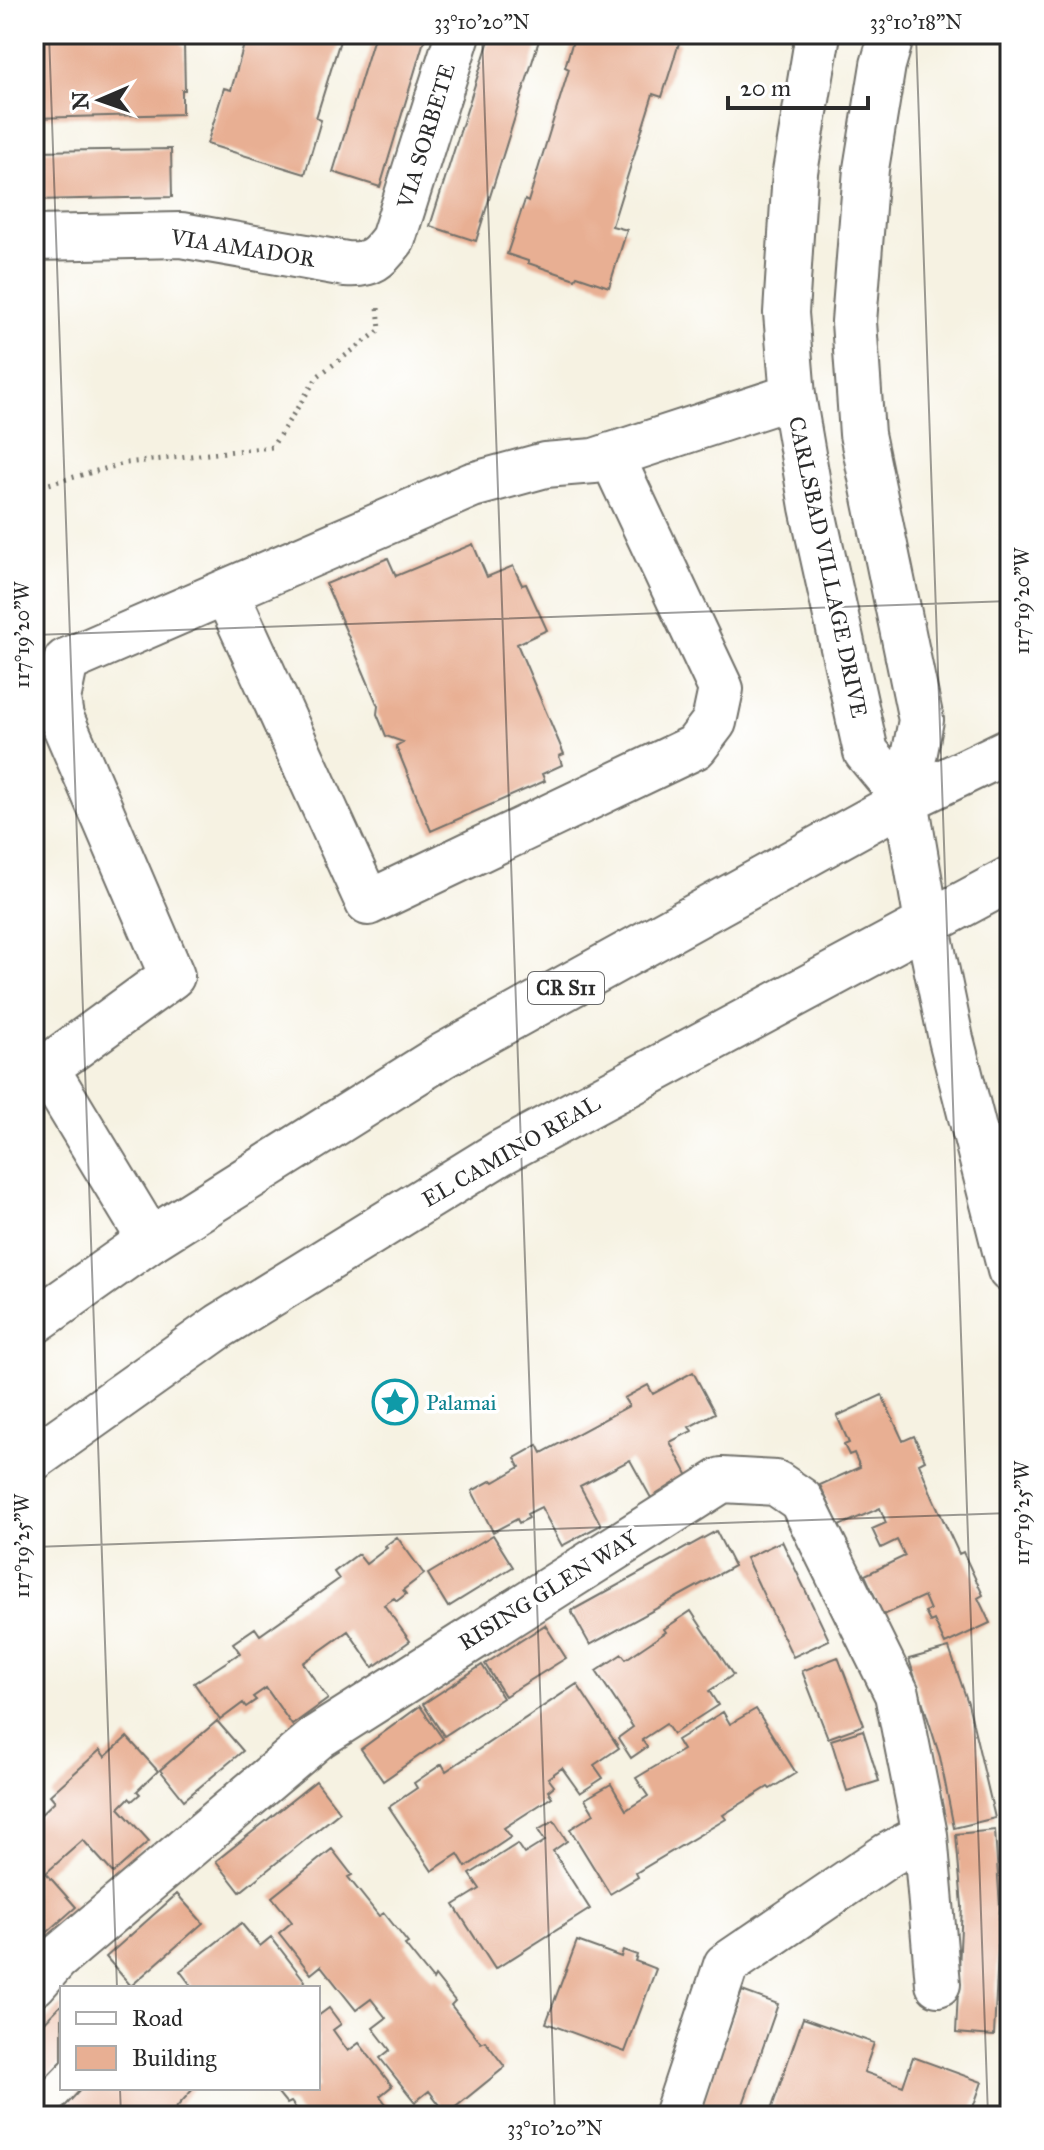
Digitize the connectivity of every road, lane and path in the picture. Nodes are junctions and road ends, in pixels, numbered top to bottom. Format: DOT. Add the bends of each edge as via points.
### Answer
graph roads {
  1 [pos="458,34"];
  2 [pos="818,34"];
  3 [pos="892,34"];
  4 [pos="34,238"];
  5 [pos="384,249"];
  6 [pos="793,396"];
  7 [pos="611,455"];
  8 [pos="34,488"];
  9 [pos="226,592"];
  10 [pos="50,668"];
  11 [pos="1010,750"];
  12 [pos="906,800"];
  13 [pos="1010,879"];
  14 [pos="927,923"];
  15 [pos="38,1063"];
  16 [pos="150,1240"];
  17 [pos="1010,1270"];
  18 [pos="34,1322"];
  19 [pos="34,1458"];
  20 [pos="925,1835"];
  21 [pos="34,1984"];
  22 [pos="938,1984"];
  23 [pos="676,2116"];
  1 -- 5 [label="main road, VIA SORBETE"];
  2 -- 6 [label="main road, CARLSBAD VILLAGE DRIVE" via="795,172 786,313"];
  3 -- 12 [label="main road" via="866,169 854,322 862,434 921,720"];
  4 -- 5 [label="main road, VIA AMADOR" via="181,235 361,265"];
  5 -- 8 [label="path" via="380,330 318,376 272,447 126,463"];
  6 -- 7 [label="main road"];
  6 -- 12 [label="main road, CARLSBAD VILLAGE DRIVE" via="866,752"];
  7 -- 9 [label="main road" via="545,465 472,485"];
  7 -- 9 [label="main road" via="721,689 714,722 695,747 368,903"];
  9 -- 10 [label="main road"];
  10 -- 15 [label="main road" via="61,717 172,976"];
  11 -- 12 [label="main road, CR S11"];
  12 -- 14 [label="main road"];
  12 -- 16 [label="main road, CR S11" via="444,1055"];
  13 -- 14 [label="main road, EL CAMINO REAL"];
  14 -- 17 [label="main road"];
  14 -- 19 [label="main road, EL CAMINO REAL" via="500,1153 220,1326"];
  15 -- 16 [label="main road"];
  16 -- 18 [label="main road, CR S11"];
  20 -- 21 [label="main road, RISING GLEN WAY" via="897,1694 801,1500 776,1483 722,1480 319,1736 56,1959"];
  20 -- 22 [label="main road, RISING GLEN WAY"];
  20 -- 23 [label="main road" via="726,1965"];
}
